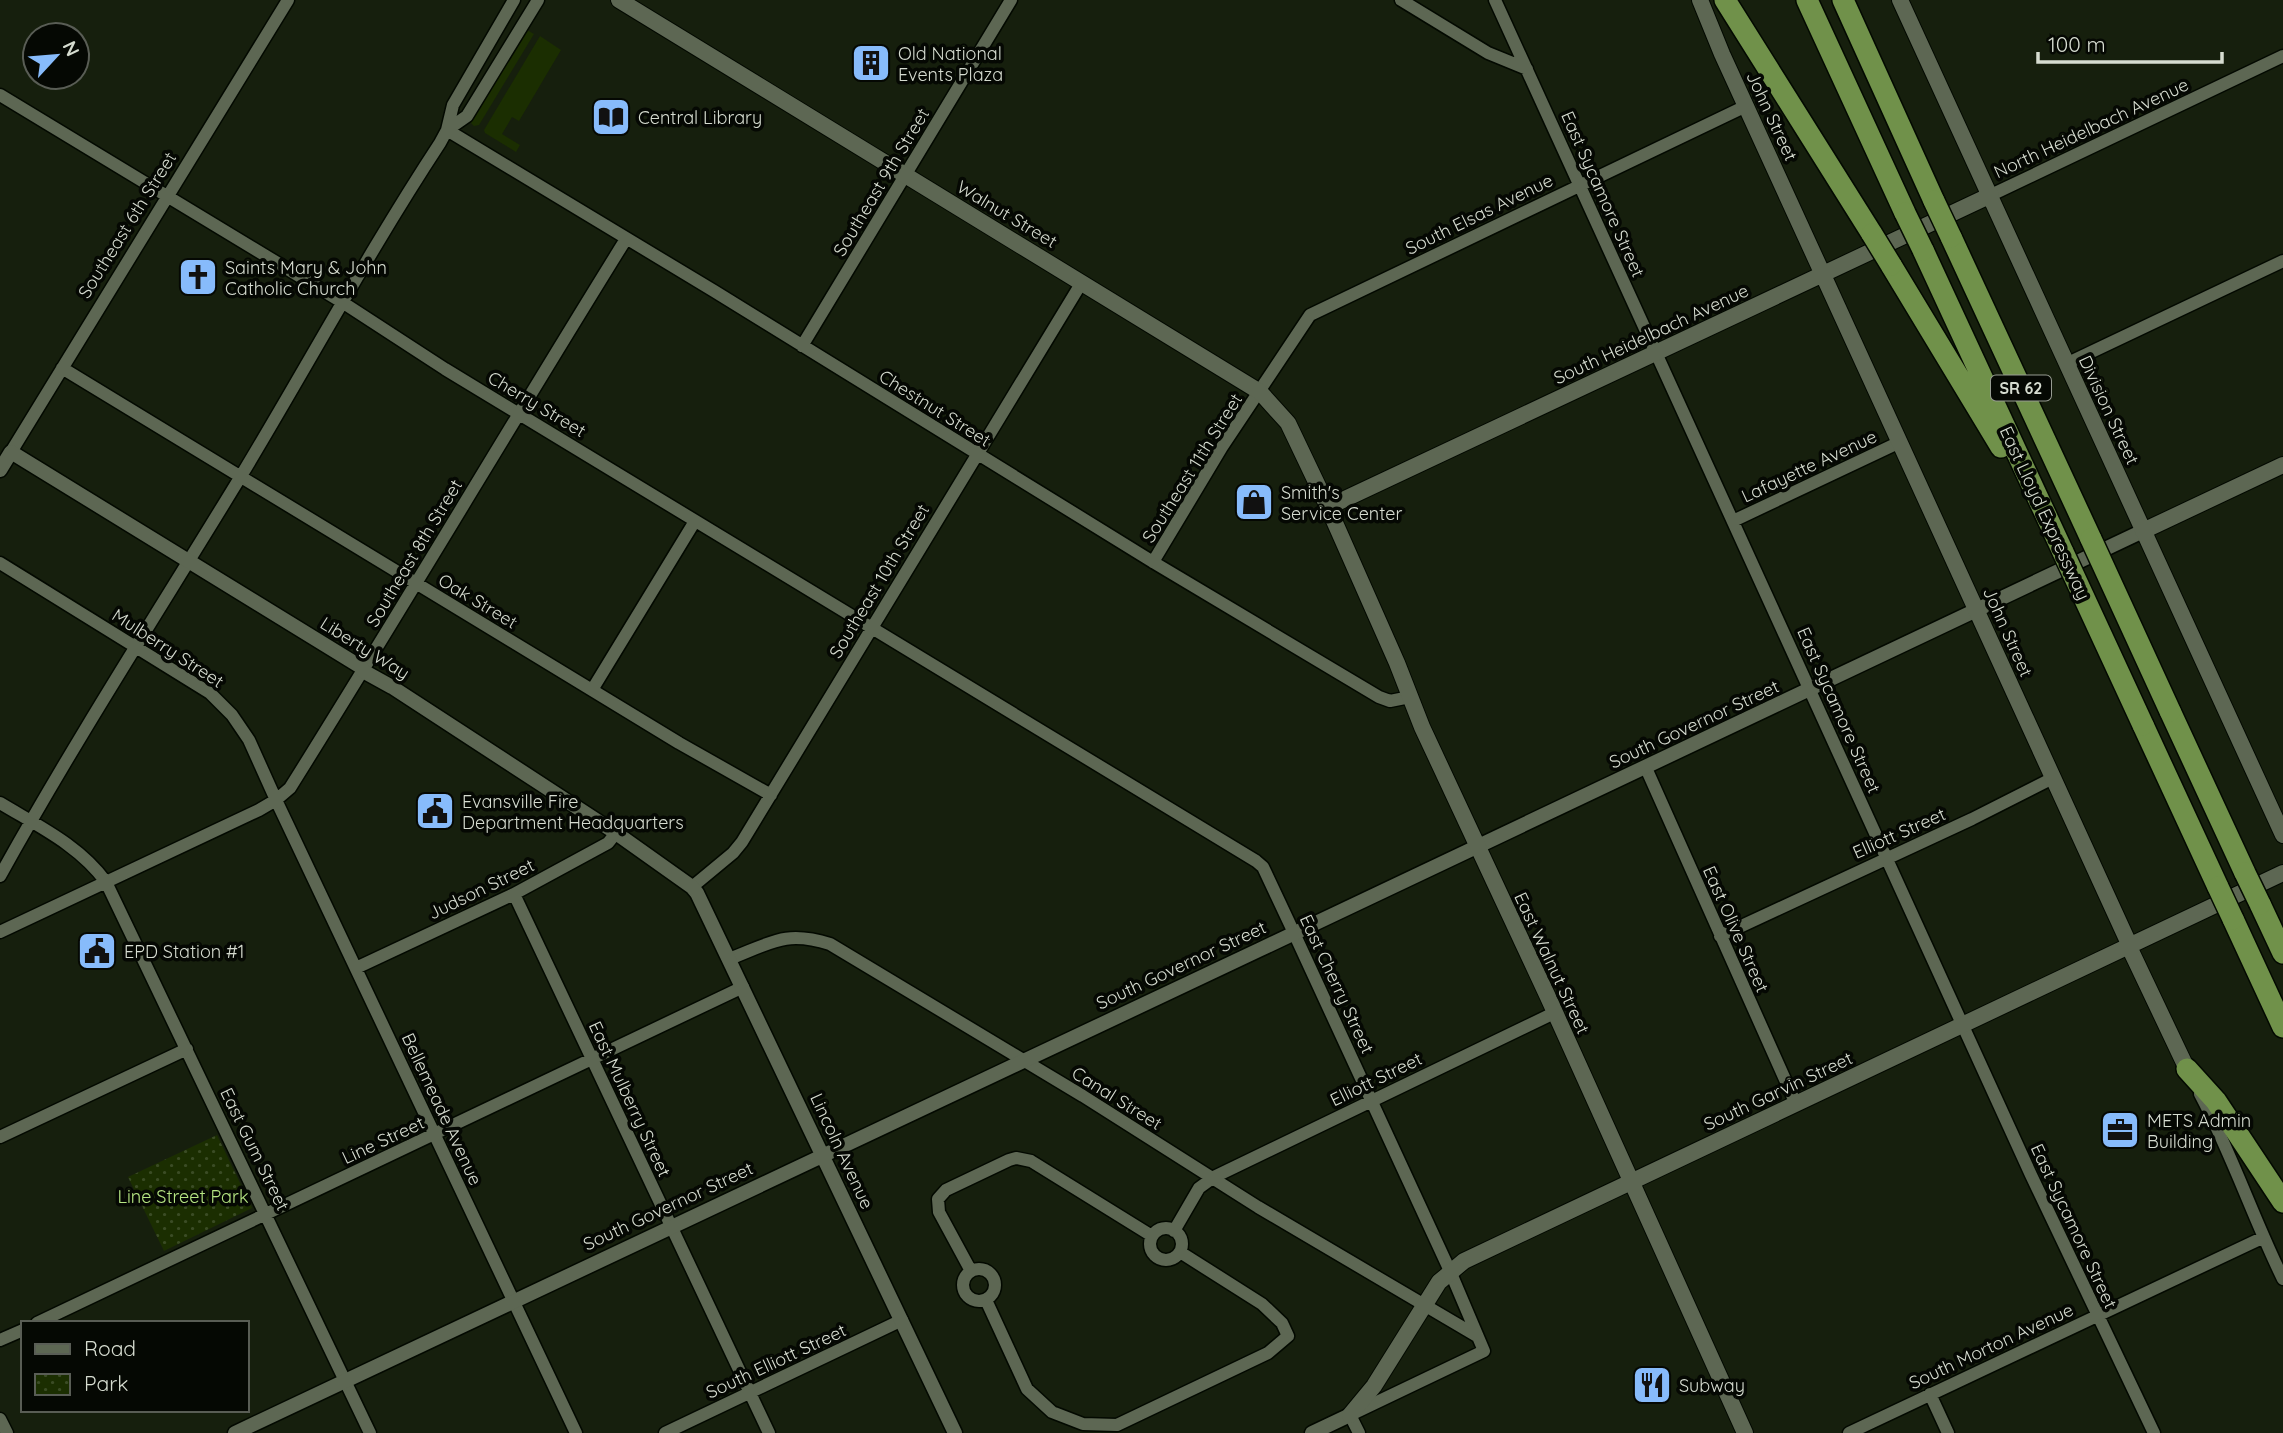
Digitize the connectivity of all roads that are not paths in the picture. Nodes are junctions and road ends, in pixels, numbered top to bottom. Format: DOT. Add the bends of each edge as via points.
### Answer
graph roads {
  1 [pos="288,0"];
  2 [pos="514,0"];
  3 [pos="538,0"];
  4 [pos="619,0"];
  5 [pos="1401,0"];
  6 [pos="1495,0"];
  7 [pos="1700,0"];
  8 [pos="1725,0"];
  9 [pos="1807,0"];
  10 [pos="1843,0"];
  11 [pos="1851,0"];
  12 [pos="1900,0"];
  13 [pos="1008,1"];
  14 [pos="2283,56"];
  15 [pos="1870,59"];
  16 [pos="1527,69"];
  17 [pos="0,95"];
  18 [pos="1746,106"];
  19 [pos="447,130"];
  20 [pos="905,174"];
  21 [pos="1580,185"];
  22 [pos="1991,195"];
  23 [pos="166,196"];
  24 [pos="626,239"];
  25 [pos="2283,261"];
  26 [pos="1823,274"];
  27 [pos="1082,282"];
  28 [pos="342,302"];
  29 [pos="802,346"];
  30 [pos="1657,353"];
  31 [pos="2066,365"];
  32 [pos="62,368"];
  33 [pos="1260,392"];
  34 [pos="519,414"];
  35 [pos="1900,442"];
  36 [pos="11,452"];
  37 [pos="977,454"];
  38 [pos="2283,465"];
  39 [pos="0,470"];
  40 [pos="241,477"];
  41 [pos="1328,507"];
  42 [pos="695,521"];
  43 [pos="1733,521"];
  44 [pos="2143,531"];
  45 [pos="2054,532"];
  46 [pos="188,561"];
  47 [pos="1153,562"];
  48 [pos="0,563"];
  49 [pos="414,583"];
  50 [pos="1977,610"];
  51 [pos="872,627"];
  52 [pos="135,646"];
  53 [pos="363,671"];
  54 [pos="592,690"];
  55 [pos="1811,690"];
  56 [pos="1410,697"];
  57 [pos="1058,740"];
  58 [pos="1646,768"];
  59 [pos="2053,778"];
  60 [pos="771,794"];
  61 [pos="276,800"];
  62 [pos="0,803"];
  63 [pos="31,820"];
  64 [pos="616,833"];
  65 [pos="2283,835"];
  66 [pos="1477,847"];
  67 [pos="1886,857"];
  68 [pos="2283,873"];
  69 [pos="0,876"];
  70 [pos="106,882"];
  71 [pos="692,887"];
  72 [pos="514,894"];
  73 [pos="0,932"];
  74 [pos="1294,933"];
  75 [pos="1720,936"];
  76 [pos="2130,946"];
  77 [pos="2283,953"];
  78 [pos="729,959"];
  79 [pos="356,968"];
  80 [pos="743,988"];
  81 [pos="1554,1013"];
  82 [pos="1963,1025"];
  83 [pos="2283,1027"];
  84 [pos="187,1049"];
  85 [pos="592,1059"];
  86 [pos="1021,1061"];
  87 [pos="2187,1069"];
  88 [pos="1371,1100"];
  89 [pos="1796,1104"];
  90 [pos="435,1136"];
  91 [pos="0,1137"];
  92 [pos="823,1155"];
  93 [pos="1214,1177"];
  94 [pos="1630,1182"];
  95 [pos="2283,1202"];
  96 [pos="266,1214"];
  97 [pos="670,1226"];
  98 [pos="1174,1231"];
  99 [pos="1153,1236"];
  100 [pos="2262,1238"];
  101 [pos="1180,1252"];
  102 [pos="971,1271"];
  103 [pos="1450,1272"];
  104 [pos="2283,1279"];
  105 [pos="986,1300"];
  106 [pos="513,1301"];
  107 [pos="1424,1305"];
  108 [pos="2096,1316"];
  109 [pos="902,1320"];
  110 [pos="41,1321"];
  111 [pos="21,1330"];
  112 [pos="1477,1336"];
  113 [pos="0,1340"];
  114 [pos="345,1381"];
  115 [pos="750,1393"];
  116 [pos="1930,1394"];
  117 [pos="1350,1415"];
  118 [pos="0,1419"];
  119 [pos="7,1433"];
  120 [pos="235,1433"];
  121 [pos="370,1433"];
  122 [pos="576,1433"];
  123 [pos="666,1433"];
  124 [pos="769,1433"];
  125 [pos="955,1433"];
  126 [pos="1312,1433"];
  127 [pos="1359,1433"];
  128 [pos="1745,1433"];
  129 [pos="1849,1433"];
  130 [pos="1948,1433"];
  131 [pos="2154,1433"];
  1 -- 23 [label="street, Southeast 6th Street"];
  2 -- 19 [label="street" via="453,105"];
  3 -- 19 [label="street" via="467,116"];
  4 -- 20 [label="main road, Walnut Street"];
  5 -- 16 [label="street" via="1488,53"];
  6 -- 16 [label="street, East Sycamore Street"];
  7 -- 18 [label="main road, John Street"];
  8 -- 45 [label="highway, bridge"];
  9 -- 45 [label="highway, East Lloyd Expressway / SR 62, bridge"];
  10 -- 15 [label="highway, East Lloyd Expressway / SR 62"];
  11 -- 15 [label="highway"];
  12 -- 22 [label="main road, Division Street"];
  13 -- 20 [label="street, Southeast 9th Street"];
  14 -- 22 [label="street, North Heidelbach Avenue"];
  15 -- 77 [label="highway, East Lloyd Expressway / SR 62, bridge"];
  16 -- 21 [label="street, East Sycamore Street"];
  17 -- 23 [label="street, Cherry Street"];
  18 -- 21 [label="street, South Elsas Avenue"];
  18 -- 26 [label="main road, John Street"];
  19 -- 24 [label="street, Chestnut Street"];
  19 -- 28 [label="street"];
  20 -- 27 [label="main road, Walnut Street"];
  20 -- 29 [label="street, Southeast 9th Street"];
  21 -- 30 [label="street, East Sycamore Street"];
  21 -- 33 [label="street, South Elsas Avenue" via="1310,315"];
  22 -- 26 [label="main road, South Heidelbach Avenue"];
  22 -- 31 [label="main road, Division Street"];
  23 -- 28 [label="street, Cherry Street"];
  23 -- 32 [label="street, Southeast 6th Street"];
  24 -- 29 [label="street, Chestnut Street"];
  24 -- 34 [label="street, Southeast 8th Street"];
  25 -- 31 [label="street"];
  26 -- 30 [label="main road, South Heidelbach Avenue"];
  26 -- 35 [label="main road, John Street"];
  27 -- 33 [label="main road, Walnut Street"];
  27 -- 37 [label="street, Southeast 10th Street"];
  28 -- 34 [label="street, Cherry Street"];
  28 -- 40 [label="street"];
  29 -- 37 [label="street, Chestnut Street"];
  30 -- 41 [label="main road, South Heidelbach Avenue"];
  30 -- 43 [label="street, East Sycamore Street"];
  31 -- 44 [label="main road, Division Street"];
  32 -- 36 [label="street, Southeast 6th Street"];
  32 -- 40 [label="street, Oak Street"];
  33 -- 41 [label="main road, Walnut Street" via="1288,423"];
  33 -- 47 [label="street, Southeast 11th Street"];
  34 -- 42 [label="street, Cherry Street"];
  34 -- 49 [label="street, Southeast 8th Street"];
  35 -- 43 [label="street, Lafayette Avenue"];
  35 -- 50 [label="main road, John Street"];
  36 -- 39 [label="street, Southeast 6th Street"];
  36 -- 46 [label="street, Liberty Way"];
  37 -- 47 [label="street, Chestnut Street"];
  37 -- 51 [label="street, Southeast 10th Street"];
  38 -- 44 [label="main road"];
  40 -- 46 [label="street"];
  40 -- 49 [label="street, Oak Street"];
  41 -- 56 [label="main road, East Walnut Street"];
  42 -- 51 [label="street, Cherry Street"];
  42 -- 54 [label="street"];
  43 -- 55 [label="street, East Sycamore Street"];
  44 -- 50 [label="street, South Governor Street"];
  44 -- 65 [label="main road, Division Street"];
  45 -- 83 [label="highway, East Lloyd Expressway / SR 62, bridge"];
  46 -- 52 [label="street"];
  46 -- 53 [label="street, Liberty Way"];
  47 -- 56 [label="street, Chestnut Street" via="1379,697 1390,701"];
  48 -- 52 [label="street, Mulberry Street"];
  49 -- 53 [label="street, Southeast 8th Street"];
  49 -- 54 [label="street, Oak Street"];
  50 -- 55 [label="street, South Governor Street"];
  50 -- 59 [label="main road, John Street"];
  51 -- 57 [label="street, Cherry Street"];
  51 -- 60 [label="street, Southeast 10th Street"];
  52 -- 61 [label="street, Mulberry Street" via="210,693 232,715 249,740"];
  52 -- 63 [label="street"];
  53 -- 61 [label="street, Southeast 8th Street" via="290,788"];
  53 -- 64 [label="street, Liberty Way"];
  54 -- 60 [label="street, Oak Street"];
  55 -- 58 [label="street, South Governor Street"];
  55 -- 67 [label="street, East Sycamore Street"];
  56 -- 66 [label="main road, East Walnut Street"];
  57 -- 74 [label="street, East Cherry Street" via="1256,861"];
  58 -- 66 [label="street, South Governor Street"];
  58 -- 75 [label="street, East Olive Street"];
  59 -- 67 [label="street, Elliott Street"];
  59 -- 76 [label="main road, John Street"];
  60 -- 71 [label="street, Southeast 10th Street" via="738,848"];
  61 -- 70 [label="street, Southeast 8th Street"];
  61 -- 79 [label="street, Bellemeade Avenue"];
  62 -- 63 [label="street, East Gum Street"];
  63 -- 69 [label="street"];
  63 -- 70 [label="street, East Gum Street" via="91,863"];
  64 -- 71 [label="street, Liberty Way"];
  64 -- 72 [label="street, Judson Street" via="608,843"];
  66 -- 74 [label="street, South Governor Street"];
  66 -- 81 [label="main road, East Walnut Street"];
  67 -- 75 [label="street, Elliott Street"];
  67 -- 82 [label="street, East Sycamore Street"];
  68 -- 76 [label="main road, South Garvin Street"];
  70 -- 73 [label="street, Southeast 8th Street"];
  70 -- 84 [label="street, East Gum Street"];
  71 -- 78 [label="street, Lincoln Avenue"];
  72 -- 79 [label="street, Judson Street"];
  72 -- 85 [label="street, East Mulberry Street"];
  74 -- 86 [label="street, South Governor Street"];
  74 -- 88 [label="street, East Cherry Street"];
  75 -- 89 [label="street, East Olive Street"];
  76 -- 82 [label="main road, South Garvin Street"];
  76 -- 87 [label="main road, John Street"];
  78 -- 80 [label="street, Lincoln Avenue"];
  78 -- 86 [label="street, Canal Street" via="785,937 806,936 830,944"];
  79 -- 90 [label="street, Bellemeade Avenue"];
  80 -- 85 [label="street, Line Street"];
  80 -- 92 [label="street, Lincoln Avenue"];
  81 -- 88 [label="street, Elliott Street"];
  81 -- 94 [label="main road, East Walnut Street"];
  82 -- 89 [label="main road, South Garvin Street"];
  82 -- 108 [label="street, East Sycamore Street"];
  84 -- 91 [label="street"];
  84 -- 96 [label="street, East Gum Street"];
  85 -- 90 [label="street, Line Street"];
  85 -- 97 [label="street, East Mulberry Street"];
  86 -- 92 [label="street, South Governor Street"];
  86 -- 93 [label="street, Canal Street"];
  87 -- 95 [label="highway" via="2216,1101"];
  87 -- 100 [label="street, John Street"];
  88 -- 93 [label="street, Elliott Street"];
  88 -- 103 [label="street, East Cherry Street"];
  89 -- 94 [label="main road, South Garvin Street"];
  90 -- 96 [label="street, Line Street"];
  90 -- 106 [label="street, Bellemeade Avenue"];
  92 -- 97 [label="street, South Governor Street"];
  92 -- 109 [label="street, Lincoln Avenue"];
  93 -- 98 [label="street" via="1199,1188"];
  93 -- 107 [label="street, Canal Street"];
  94 -- 103 [label="main road, South Garvin Street" via="1464,1261"];
  94 -- 128 [label="main road, East Walnut Street"];
  96 -- 110 [label="street, Line Street"];
  96 -- 114 [label="street, East Gum Street"];
  97 -- 106 [label="street, South Governor Street"];
  97 -- 115 [label="street, East Mulberry Street"];
  98 -- 99 [label="street" via="1162,1229"];
  98 -- 101 [label="street" via="1182,1240"];
  99 -- 101 [label="street" via="1151,1248 1158,1258 1170,1260"];
  99 -- 102 [label="street" via="1031,1161 1016,1158 946,1190 938,1199 939,1212"];
  100 -- 104 [label="street, John Street"];
  100 -- 108 [label="street, South Morton Avenue"];
  101 -- 105 [label="street" via="1262,1304 1282,1323 1288,1336 1268,1353 1116,1424 1067,1420 1038,1402 1027,1389"];
  102 -- 105 [label="street" via="963,1280 964,1293 973,1301"];
  102 -- 105 [label="street" via="984,1270 993,1278 994,1291"];
  103 -- 107 [label="main road, South Garvin Street"];
  103 -- 112 [label="street, East Cherry Street"];
  106 -- 114 [label="street, South Governor Street"];
  106 -- 122 [label="street, Bellemeade Avenue"];
  107 -- 112 [label="street, Canal Street"];
  107 -- 117 [label="main road, South Garvin Street" via="1374,1386"];
  108 -- 116 [label="street, South Morton Avenue"];
  108 -- 131 [label="street, East Sycamore Street"];
  109 -- 115 [label="street, South Elliott Street"];
  109 -- 125 [label="street, Lincoln Avenue"];
  111 -- 113 [label="street"];
  112 -- 117 [label="street, South Garvin Street" via="1483,1352"];
  114 -- 120 [label="street, South Governor Street"];
  114 -- 121 [label="street, East Gum Street"];
  115 -- 123 [label="street, South Elliott Street"];
  115 -- 124 [label="street, East Mulberry Street"];
  116 -- 129 [label="street, South Morton Avenue"];
  116 -- 130 [label="street"];
  117 -- 126 [label="street, South Garvin Street"];
  117 -- 127 [label="street"];
  118 -- 119 [label="street"];
}
